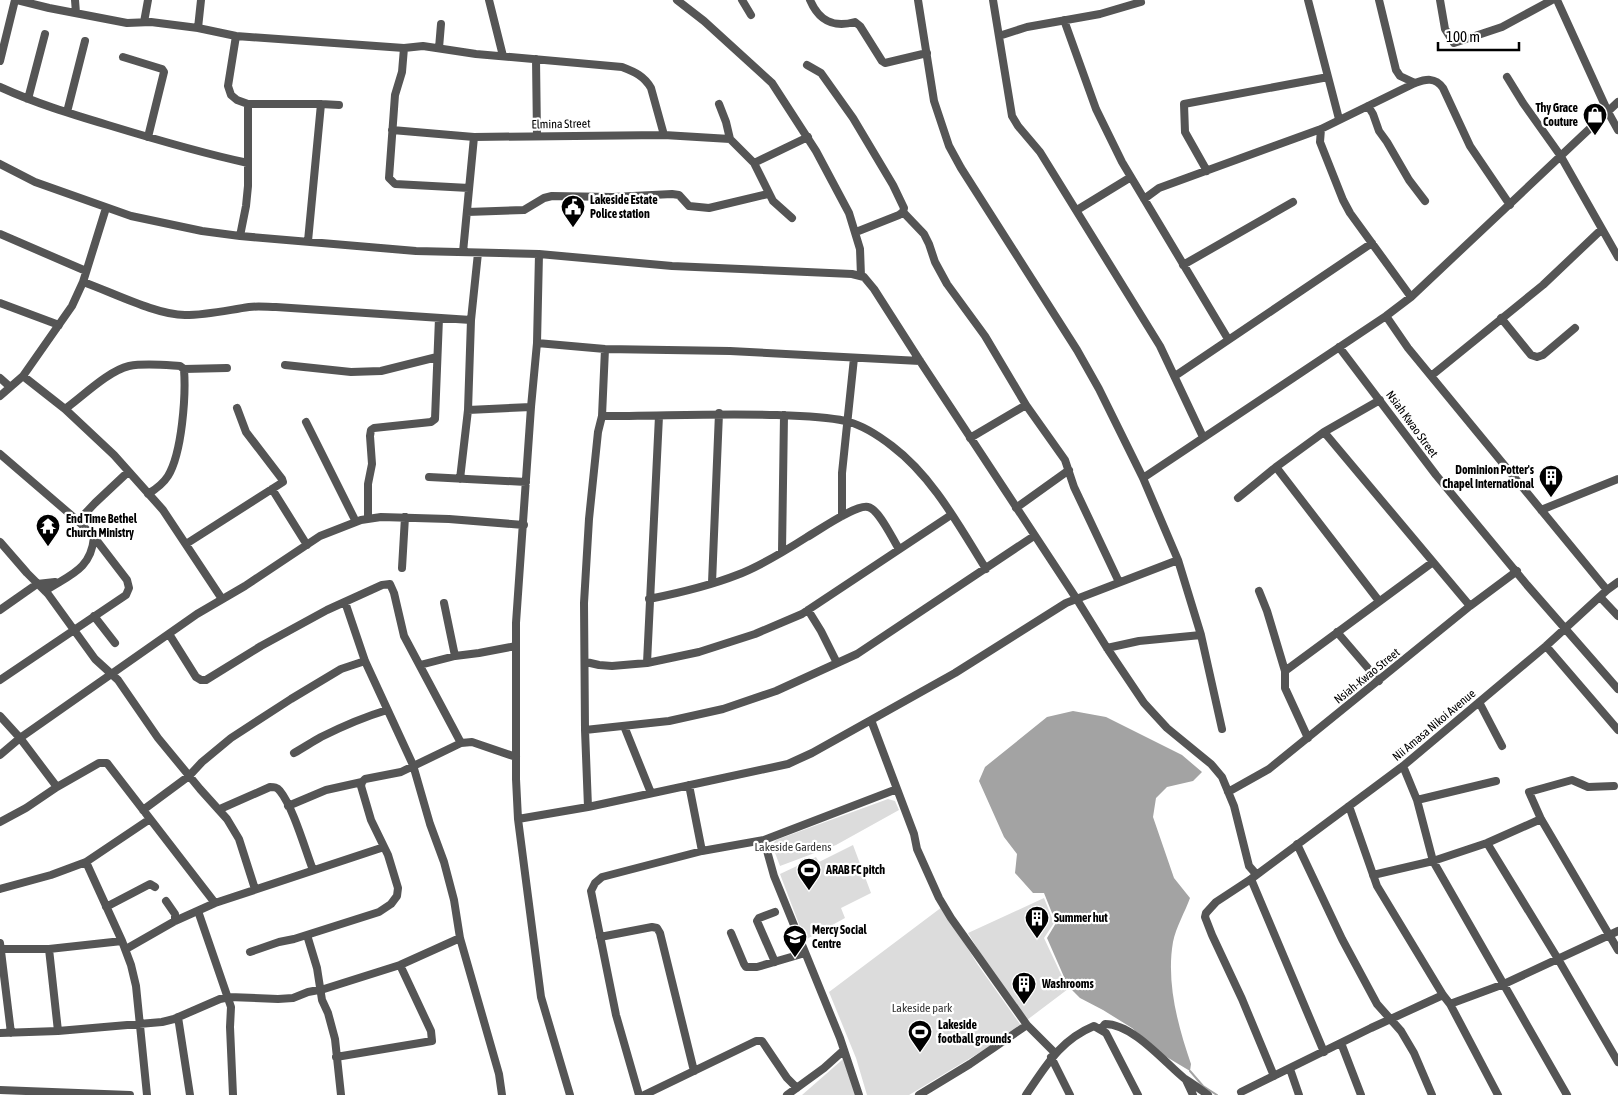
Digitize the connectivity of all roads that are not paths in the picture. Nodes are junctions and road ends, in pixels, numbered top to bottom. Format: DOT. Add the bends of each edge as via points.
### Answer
graph roads {
  1 [pos="16,0"];
  2 [pos="75,0"];
  3 [pos="148,0"];
  4 [pos="202,0"];
  5 [pos="489,0"];
  6 [pos="677,0"];
  7 [pos="742,0"];
  8 [pos="810,0"];
  9 [pos="918,0"];
  10 [pos="993,0"];
  11 [pos="1308,0"];
  12 [pos="1379,0"];
  13 [pos="1440,0"];
  14 [pos="1552,0"];
  15 [pos="1557,0"];
  16 [pos="1141,2"];
  17 [pos="76,13"];
  18 [pos="751,15"];
  19 [pos="1064,20"];
  20 [pos="144,22"];
  21 [pos="441,24"];
  22 [pos="198,28"];
  23 [pos="45,34"];
  24 [pos="236,36"];
  25 [pos="998,36"];
  26 [pos="85,41"];
  27 [pos="404,48"];
  28 [pos="439,48"];
  29 [pos="927,53"];
  30 [pos="503,56"];
  31 [pos="123,57"];
  32 [pos="536,59"];
  33 [pos="0,61"];
  34 [pos="806,65"];
  35 [pos="1328,77"];
  36 [pos="1507,77"];
  37 [pos="1415,83"];
  38 [pos="0,86"];
  39 [pos="28,99"];
  40 [pos="1618,102"];
  41 [pos="248,104"];
  42 [pos="321,104"];
  43 [pos="719,104"];
  44 [pos="339,105"];
  45 [pos="1368,106"];
  46 [pos="67,112"];
  47 [pos="1608,112"];
  48 [pos="1339,119"];
  49 [pos="1321,129"];
  50 [pos="392,130"];
  51 [pos="1618,130"];
  52 [pos="664,135"];
  53 [pos="537,136"];
  54 [pos="148,137"];
  55 [pos="474,137"];
  56 [pos="808,137"];
  57 [pos="730,139"];
  58 [pos="1560,155"];
  59 [pos="248,163"];
  60 [pos="754,163"];
  61 [pos="0,164"];
  62 [pos="1207,171"];
  63 [pos="1131,177"];
  64 [pos="469,188"];
  65 [pos="768,194"];
  66 [pos="1144,199"];
  67 [pos="1425,200"];
  68 [pos="1294,202"];
  69 [pos="1510,205"];
  70 [pos="106,208"];
  71 [pos="1077,210"];
  72 [pos="468,212"];
  73 [pos="902,212"];
  74 [pos="792,218"];
  75 [pos="1602,229"];
  76 [pos="856,232"];
  77 [pos="0,234"];
  78 [pos="240,236"];
  79 [pos="308,241"];
  80 [pos="1372,243"];
  81 [pos="463,252"];
  82 [pos="478,253"];
  83 [pos="539,254"];
  84 [pos="1618,257"];
  85 [pos="1183,264"];
  86 [pos="86,271"];
  87 [pos="861,276"];
  88 [pos="83,282"];
  89 [pos="1411,298"];
  90 [pos="0,303"];
  91 [pos="1386,316"];
  92 [pos="439,318"];
  93 [pos="1501,318"];
  94 [pos="470,320"];
  95 [pos="59,325"];
  96 [pos="1575,328"];
  97 [pos="1228,339"];
  98 [pos="537,343"];
  99 [pos="1339,347"];
  100 [pos="605,349"];
  101 [pos="437,357"];
  102 [pos="854,358"];
  103 [pos="920,361"];
  104 [pos="286,365"];
  105 [pos="227,368"];
  106 [pos="184,369"];
  107 [pos="22,376"];
  108 [pos="1174,376"];
  109 [pos="1431,376"];
  110 [pos="0,378"];
  111 [pos="9,386"];
  112 [pos="0,396"];
  113 [pos="1380,400"];
  114 [pos="1026,405"];
  115 [pos="531,407"];
  116 [pos="237,408"];
  117 [pos="65,409"];
  118 [pos="468,410"];
  119 [pos="719,413"];
  120 [pos="784,415"];
  121 [pos="602,416"];
  122 [pos="659,416"];
  123 [pos="848,421"];
  124 [pos="306,422"];
  125 [pos="1324,432"];
  126 [pos="1203,437"];
  127 [pos="970,438"];
  128 [pos="0,454"];
  129 [pos="1276,468"];
  130 [pos="1069,470"];
  131 [pos="128,472"];
  132 [pos="429,477"];
  133 [pos="1143,478"];
  134 [pos="460,479"];
  135 [pos="1618,480"];
  136 [pos="526,482"];
  137 [pos="272,490"];
  138 [pos="148,494"];
  139 [pos="1238,498"];
  140 [pos="1016,508"];
  141 [pos="1541,510"];
  142 [pos="951,514"];
  143 [pos="842,516"];
  144 [pos="405,517"];
  145 [pos="368,518"];
  146 [pos="78,521"];
  147 [pos="356,522"];
  148 [pos="524,525"];
  149 [pos="1034,536"];
  150 [pos="94,537"];
  151 [pos="0,542"];
  152 [pos="186,544"];
  153 [pos="307,545"];
  154 [pos="898,549"];
  155 [pos="782,552"];
  156 [pos="1178,560"];
  157 [pos="1433,562"];
  158 [pos="402,568"];
  159 [pos="986,569"];
  160 [pos="1517,571"];
  161 [pos="59,582"];
  162 [pos="1120,582"];
  163 [pos="1618,582"];
  164 [pos="712,583"];
  165 [pos="37,584"];
  166 [pos="1607,590"];
  167 [pos="44,591"];
  168 [pos="1259,591"];
  169 [pos="1600,597"];
  170 [pos="1076,598"];
  171 [pos="222,599"];
  172 [pos="649,599"];
  173 [pos="1379,601"];
  174 [pos="345,602"];
  175 [pos="444,603"];
  176 [pos="1470,606"];
  177 [pos="0,610"];
  178 [pos="808,610"];
  179 [pos="94,616"];
  180 [pos="1618,616"];
  181 [pos="1565,628"];
  182 [pos="73,630"];
  183 [pos="1337,632"];
  184 [pos="169,634"];
  185 [pos="1201,635"];
  186 [pos="115,643"];
  187 [pos="516,646"];
  188 [pos="1546,646"];
  189 [pos="1107,648"];
  190 [pos="455,656"];
  191 [pos="365,661"];
  192 [pos="586,662"];
  193 [pos="647,663"];
  194 [pos="837,663"];
  195 [pos="420,665"];
  196 [pos="1285,671"];
  197 [pos="111,674"];
  198 [pos="0,680"];
  199 [pos="1379,681"];
  200 [pos="1618,689"];
  201 [pos="1479,702"];
  202 [pos="387,710"];
  203 [pos="0,716"];
  204 [pos="871,720"];
  205 [pos="624,726"];
  206 [pos="1222,729"];
  207 [pos="585,730"];
  208 [pos="1618,730"];
  209 [pos="20,738"];
  210 [pos="1308,738"];
  211 [pos="461,743"];
  212 [pos="1502,746"];
  213 [pos="294,753"];
  214 [pos="0,754"];
  215 [pos="516,757"];
  216 [pos="414,765"];
  217 [pos="1402,766"];
  218 [pos="189,776"];
  219 [pos="1496,781"];
  220 [pos="362,782"];
  221 [pos="689,785"];
  222 [pos="1614,786"];
  223 [pos="56,787"];
  224 [pos="897,789"];
  225 [pos="1228,792"];
  226 [pos="651,793"];
  227 [pos="1417,800"];
  228 [pos="288,806"];
  229 [pos="1349,806"];
  230 [pos="588,807"];
  231 [pos="220,809"];
  232 [pos="143,810"];
  233 [pos="150,819"];
  234 [pos="518,819"];
  235 [pos="1541,819"];
  236 [pos="0,822"];
  237 [pos="764,840"];
  238 [pos="1486,842"];
  239 [pos="1297,844"];
  240 [pos="384,847"];
  241 [pos="702,852"];
  242 [pos="1433,861"];
  243 [pos="86,862"];
  244 [pos="313,870"];
  245 [pos="1374,875"];
  246 [pos="1253,876"];
  247 [pos="155,887"];
  248 [pos="0,889"];
  249 [pos="255,889"];
  250 [pos="166,901"];
  251 [pos="215,903"];
  252 [pos="106,907"];
  253 [pos="198,911"];
  254 [pos="775,912"];
  255 [pos="175,921"];
  256 [pos="1618,931"];
  257 [pos="731,933"];
  258 [pos="307,936"];
  259 [pos="1610,936"];
  260 [pos="600,937"];
  261 [pos="460,938"];
  262 [pos="122,941"];
  263 [pos="0,943"];
  264 [pos="0,949"];
  265 [pos="49,949"];
  266 [pos="126,949"];
  267 [pos="1618,950"];
  268 [pos="250,952"];
  269 [pos="805,953"];
  270 [pos="1558,959"];
  271 [pos="775,962"];
  272 [pos="400,965"];
  273 [pos="1504,984"];
  274 [pos="320,990"];
  275 [pos="1442,995"];
  276 [pos="229,997"];
  277 [pos="1450,1004"];
  278 [pos="178,1017"];
  279 [pos="1390,1019"];
  280 [pos="139,1024"];
  281 [pos="1027,1025"];
  282 [pos="1097,1027"];
  283 [pos="58,1031"];
  284 [pos="0,1033"];
  285 [pos="11,1033"];
  286 [pos="1341,1043"];
  287 [pos="844,1050"];
  288 [pos="1324,1052"];
  289 [pos="1053,1055"];
  290 [pos="336,1057"];
  291 [pos="1618,1062"];
  292 [pos="1290,1069"];
  293 [pos="694,1071"];
  294 [pos="1274,1076"];
  295 [pos="1186,1078"];
  296 [pos="797,1088"];
  297 [pos="0,1090"];
  298 [pos="1241,1092"];
  299 [pos="31,1093"];
  300 [pos="96,1095"];
  301 [pos="130,1095"];
  302 [pos="147,1095"];
  303 [pos="190,1095"];
  304 [pos="233,1095"];
  305 [pos="341,1095"];
  306 [pos="502,1095"];
  307 [pos="570,1095"];
  308 [pos="639,1095"];
  309 [pos="644,1095"];
  310 [pos="786,1095"];
  311 [pos="859,1095"];
  312 [pos="919,1095"];
  313 [pos="1026,1095"];
  314 [pos="1070,1095"];
  315 [pos="1138,1095"];
  316 [pos="1193,1095"];
  317 [pos="1208,1095"];
  318 [pos="1299,1095"];
  319 [pos="1361,1095"];
  320 [pos="1432,1095"];
  321 [pos="1498,1095"];
  322 [pos="1567,1095"];
  1 -- 17 [label="street"];
  1 -- 33 [label="street"];
  2 -- 17 [label="street"];
  3 -- 20 [label="street"];
  4 -- 22 [label="street"];
  5 -- 30 [label="street"];
  6 -- 56 [label="street" via="772,83"];
  7 -- 18 [label="street"];
  8 -- 29 [label="street" via="820,18 844,25 855,22 860,26 885,63"];
  9 -- 29 [label="street"];
  10 -- 25 [label="street"];
  11 -- 35 [label="street"];
  12 -- 37 [label="street" via="1396,70 1400,76"];
  13 -- 14 [label="street" via="1445,29 1454,43 1502,26"];
  15 -- 47 [label="street"];
  16 -- 19 [label="street"];
  17 -- 20 [label="street"];
  19 -- 25 [label="street"];
  19 -- 63 [label="street" via="1096,109"];
  20 -- 22 [label="street"];
  21 -- 28 [label="street"];
  22 -- 24 [label="street"];
  23 -- 39 [label="street"];
  24 -- 27 [label="street"];
  24 -- 41 [label="street" via="228,86 231,95"];
  25 -- 71 [label="street" via="1012,116 1040,152"];
  26 -- 46 [label="street"];
  27 -- 28 [label="street"];
  27 -- 50 [label="street"];
  28 -- 30 [label="street"];
  29 -- 133 [label="street" via="934,101 949,146 1077,350"];
  30 -- 32 [label="street"];
  31 -- 54 [label="street" via="164,72"];
  32 -- 52 [label="street" via="622,67 641,75 651,88"];
  32 -- 53 [label="street"];
  34 -- 73 [label="street" via="821,73 853,118 893,185 904,208"];
  35 -- 48 [label="street"];
  35 -- 62 [label="street" via="1184,104 1185,132"];
  36 -- 58 [label="street"];
  37 -- 45 [label="street"];
  37 -- 69 [label="street" via="1424,80 1439,82 1470,146"];
  38 -- 39 [label="street"];
  39 -- 46 [label="street"];
  40 -- 47 [label="street"];
  41 -- 42 [label="street"];
  41 -- 59 [label="street"];
  42 -- 44 [label="street"];
  42 -- 79 [label="street"];
  43 -- 57 [label="street"];
  45 -- 48 [label="street"];
  45 -- 67 [label="street" via="1378,131"];
  46 -- 54 [label="street"];
  47 -- 51 [label="street"];
  47 -- 58 [label="street"];
  48 -- 49 [label="street"];
  49 -- 62 [label="street"];
  49 -- 80 [label="street" via="1320,142 1343,200"];
  50 -- 55 [label="street, Elmina Street"];
  50 -- 64 [label="street" via="389,178 395,184"];
  52 -- 53 [label="street, Elmina Street"];
  52 -- 57 [label="street, Elmina Street"];
  53 -- 55 [label="street, Elmina Street"];
  54 -- 59 [label="street"];
  55 -- 64 [label="street"];
  56 -- 60 [label="street"];
  56 -- 76 [label="street" via="833,179"];
  57 -- 60 [label="street"];
  58 -- 69 [label="street"];
  58 -- 75 [label="street"];
  59 -- 78 [label="street" via="246,206"];
  60 -- 65 [label="street"];
  61 -- 70 [label="street" via="35,182"];
  62 -- 66 [label="street" via="1158,188"];
  63 -- 66 [label="street"];
  63 -- 71 [label="street"];
  64 -- 72 [label="street"];
  65 -- 72 [label="street" via="709,208 689,206 672,194 552,196 524,210"];
  65 -- 74 [label="street"];
  66 -- 85 [label="street"];
  68 -- 85 [label="street"];
  69 -- 89 [label="street"];
  70 -- 78 [label="street" via="152,221"];
  70 -- 86 [label="street"];
  71 -- 108 [label="street" via="1160,346"];
  72 -- 81 [label="street"];
  73 -- 76 [label="street"];
  73 -- 114 [label="street" via="924,234 947,284 985,336"];
  75 -- 84 [label="street"];
  75 -- 93 [label="street" via="1543,286"];
  76 -- 87 [label="street"];
  77 -- 86 [label="street"];
  78 -- 79 [label="street"];
  79 -- 81 [label="street"];
  80 -- 89 [label="street"];
  80 -- 97 [label="street"];
  81 -- 82 [label="street"];
  82 -- 83 [label="street"];
  82 -- 94 [label="street"];
  83 -- 87 [label="street" via="672,266"];
  83 -- 98 [label="street"];
  85 -- 97 [label="street"];
  86 -- 88 [label="street"];
  87 -- 103 [label="street" via="874,288"];
  88 -- 92 [label="street" via="143,305 185,315 229,312 251,306"];
  88 -- 95 [label="street"];
  89 -- 91 [label="street"];
  90 -- 95 [label="street"];
  91 -- 99 [label="street"];
  91 -- 109 [label="street"];
  92 -- 94 [label="street"];
  92 -- 101 [label="street"];
  93 -- 96 [label="street" via="1531,355 1537,357"];
  93 -- 109 [label="street"];
  94 -- 118 [label="street"];
  95 -- 107 [label="street"];
  97 -- 108 [label="street"];
  98 -- 100 [label="street"];
  98 -- 115 [label="street"];
  99 -- 113 [label="street, Nsiah Kwao Street"];
  99 -- 126 [label="street"];
  100 -- 102 [label="street" via="730,351"];
  100 -- 121 [label="street"];
  101 -- 104 [label="street" via="381,371 351,372"];
  101 -- 145 [label="street" via="436,419 374,428 370,433 372,464 368,484"];
  102 -- 103 [label="street"];
  102 -- 123 [label="street"];
  103 -- 127 [label="street"];
  105 -- 106 [label="street"];
  106 -- 117 [label="street" via="165,365 120,369"];
  106 -- 138 [label="street" via="180,443 169,475"];
  107 -- 111 [label="street"];
  107 -- 117 [label="street"];
  108 -- 126 [label="street"];
  109 -- 141 [label="street"];
  110 -- 111 [label="street"];
  111 -- 112 [label="street"];
  113 -- 125 [label="street"];
  113 -- 160 [label="street, Nsiah Kwao Street" via="1436,475"];
  114 -- 127 [label="street"];
  114 -- 130 [label="street" via="1062,454"];
  115 -- 118 [label="street"];
  115 -- 136 [label="street"];
  116 -- 137 [label="street" via="246,432 282,479 283,482"];
  117 -- 131 [label="street"];
  118 -- 134 [label="street"];
  119 -- 120 [label="street"];
  119 -- 122 [label="street"];
  119 -- 164 [label="street"];
  120 -- 123 [label="street"];
  120 -- 155 [label="street"];
  121 -- 122 [label="street"];
  121 -- 192 [label="street" via="589,519 583,647"];
  122 -- 172 [label="street"];
  123 -- 142 [label="street" via="892,446 927,481"];
  123 -- 143 [label="street" via="842,473"];
  124 -- 147 [label="street"];
  125 -- 129 [label="street"];
  125 -- 157 [label="street"];
  126 -- 133 [label="street"];
  127 -- 140 [label="street"];
  128 -- 146 [label="street"];
  129 -- 139 [label="street"];
  129 -- 173 [label="street"];
  130 -- 140 [label="street"];
  130 -- 162 [label="street"];
  131 -- 138 [label="street"];
  131 -- 146 [label="street"];
  132 -- 134 [label="street"];
  133 -- 156 [label="street"];
  134 -- 136 [label="street"];
  135 -- 141 [label="street"];
  136 -- 148 [label="street"];
  137 -- 152 [label="street"];
  137 -- 153 [label="street"];
  138 -- 152 [label="street"];
  140 -- 149 [label="street"];
  141 -- 166 [label="street"];
  142 -- 154 [label="street"];
  142 -- 159 [label="street"];
  143 -- 154 [label="street" via="869,507 884,523"];
  143 -- 155 [label="street"];
  144 -- 145 [label="street"];
  144 -- 148 [label="street"];
  144 -- 158 [label="street"];
  145 -- 147 [label="street"];
  146 -- 150 [label="street"];
  147 -- 153 [label="street" via="320,536"];
  148 -- 187 [label="street"];
  149 -- 159 [label="street"];
  149 -- 170 [label="street"];
  150 -- 161 [label="street" via="86,564"];
  150 -- 179 [label="street" via="127,580 128,588 126,594"];
  151 -- 165 [label="street"];
  152 -- 171 [label="street"];
  153 -- 171 [label="street"];
  154 -- 178 [label="street"];
  155 -- 164 [label="street" via="737,575"];
  156 -- 162 [label="street"];
  156 -- 185 [label="street"];
  157 -- 173 [label="street"];
  157 -- 176 [label="street"];
  159 -- 194 [label="street" via="857,654"];
  160 -- 176 [label="street, Nsiah-Kwao Street"];
  160 -- 181 [label="street, Nsiah Kwao Street"];
  161 -- 165 [label="street"];
  161 -- 167 [label="street"];
  162 -- 170 [label="street"];
  163 -- 166 [label="street, Nii Amasa Nikoi Avenue"];
  164 -- 172 [label="street"];
  165 -- 167 [label="street"];
  165 -- 177 [label="street"];
  166 -- 169 [label="street, Nii Amasa Nikoi Avenue"];
  167 -- 182 [label="street"];
  168 -- 196 [label="street"];
  169 -- 180 [label="street"];
  169 -- 181 [label="street, Nii Amasa Nikoi Avenue"];
  170 -- 189 [label="street"];
  170 -- 204 [label="street"];
  171 -- 184 [label="street"];
  172 -- 193 [label="street"];
  173 -- 183 [label="street"];
  174 -- 184 [label="street" via="261,646 206,680 196,677"];
  174 -- 191 [label="street"];
  174 -- 195 [label="street" via="390,584 404,636"];
  175 -- 190 [label="street"];
  176 -- 199 [label="street, Nsiah-Kwao Street"];
  178 -- 193 [label="street" via="755,634 699,652"];
  178 -- 194 [label="street"];
  179 -- 182 [label="street"];
  179 -- 186 [label="street"];
  181 -- 188 [label="street, Nii Amasa Nikoi Avenue"];
  181 -- 200 [label="street, Nsiah Kwao Street"];
  182 -- 197 [label="street"];
  182 -- 198 [label="street"];
  183 -- 196 [label="street"];
  183 -- 199 [label="street"];
  184 -- 197 [label="street"];
  185 -- 189 [label="street" via="1139,641"];
  185 -- 206 [label="street"];
  187 -- 190 [label="street"];
  187 -- 215 [label="street"];
  188 -- 201 [label="street, Nii Amasa Nikoi Avenue"];
  188 -- 208 [label="street"];
  189 -- 225 [label="street" via="1144,703 1167,728 1211,764 1222,777"];
  190 -- 195 [label="street"];
  191 -- 202 [label="street"];
  191 -- 218 [label="street" via="341,670 268,713 231,738"];
  192 -- 193 [label="street" via="612,666"];
  192 -- 207 [label="street"];
  194 -- 205 [label="street" via="776,691 723,709 669,721"];
  195 -- 211 [label="street"];
  196 -- 210 [label="street" via="1285,688"];
  197 -- 209 [label="street"];
  197 -- 218 [label="street"];
  199 -- 210 [label="street, Nsiah-Kwao Street"];
  201 -- 212 [label="street"];
  201 -- 217 [label="street, Nii Amasa Nikoi Avenue"];
  202 -- 213 [label="street" via="343,726"];
  202 -- 216 [label="street"];
  203 -- 209 [label="street"];
  204 -- 221 [label="street" via="788,764"];
  204 -- 224 [label="street"];
  205 -- 207 [label="street"];
  205 -- 226 [label="street"];
  207 -- 230 [label="street"];
  209 -- 214 [label="street"];
  209 -- 223 [label="street"];
  210 -- 225 [label="street, Nsiah-Kwao Street" via="1269,769"];
  211 -- 215 [label="street" via="472,742"];
  211 -- 216 [label="street"];
  215 -- 234 [label="street"];
  216 -- 220 [label="street" via="401,772"];
  216 -- 261 [label="street" via="444,862"];
  217 -- 227 [label="street"];
  217 -- 229 [label="street, Nii Amasa Nikoi Avenue"];
  218 -- 231 [label="street"];
  218 -- 232 [label="street"];
  219 -- 227 [label="street"];
  220 -- 228 [label="street" via="326,790"];
  220 -- 240 [label="street" via="365,803"];
  221 -- 226 [label="street"];
  221 -- 241 [label="street"];
  222 -- 235 [label="street" via="1588,788 1572,780 1529,792"];
  223 -- 232 [label="street" via="103,762 107,763"];
  223 -- 236 [label="street"];
  224 -- 237 [label="street"];
  224 -- 281 [label="street" via="917,849 939,898"];
  225 -- 246 [label="street"];
  226 -- 230 [label="street"];
  227 -- 242 [label="street"];
  228 -- 231 [label="street" via="279,790 270,787"];
  228 -- 244 [label="street"];
  229 -- 239 [label="street, Nii Amasa Nikoi Avenue"];
  229 -- 245 [label="street"];
  230 -- 234 [label="street"];
  231 -- 249 [label="street" via="239,840"];
  232 -- 233 [label="street"];
  233 -- 243 [label="street"];
  233 -- 251 [label="street"];
  234 -- 307 [label="street" via="541,997"];
  235 -- 238 [label="street"];
  235 -- 259 [label="street"];
  237 -- 241 [label="street"];
  237 -- 269 [label="street" via="774,876"];
  238 -- 242 [label="street"];
  238 -- 270 [label="street"];
  239 -- 246 [label="street, Nii Amasa Nikoi Avenue"];
  239 -- 279 [label="street" via="1342,939 1377,1004"];
  240 -- 244 [label="street"];
  240 -- 258 [label="street" via="398,888 392,904 379,912"];
  241 -- 260 [label="street" via="602,877 594,883 591,891"];
  242 -- 245 [label="street"];
  242 -- 273 [label="street"];
  243 -- 248 [label="street"];
  243 -- 252 [label="street"];
  244 -- 249 [label="street"];
  245 -- 275 [label="street" via="1377,886"];
  246 -- 288 [label="street"];
  246 -- 294 [label="street, Nii Amasa Nikoi Avenue" via="1216,902 1205,917"];
  247 -- 252 [label="street" via="150,884"];
  249 -- 251 [label="street"];
  250 -- 255 [label="street"];
  251 -- 253 [label="street"];
  252 -- 262 [label="street"];
  253 -- 255 [label="street"];
  253 -- 276 [label="street"];
  254 -- 271 [label="street" via="757,921"];
  255 -- 266 [label="street"];
  256 -- 259 [label="street"];
  257 -- 271 [label="street" via="746,967"];
  258 -- 268 [label="street"];
  258 -- 274 [label="street"];
  259 -- 267 [label="street"];
  259 -- 270 [label="street"];
  260 -- 293 [label="street" via="657,928"];
  260 -- 308 [label="street" via="616,1015"];
  261 -- 272 [label="street"];
  261 -- 306 [label="street"];
  262 -- 265 [label="street"];
  262 -- 266 [label="street"];
  263 -- 264 [label="street"];
  264 -- 265 [label="street"];
  264 -- 285 [label="street"];
  265 -- 283 [label="street"];
  266 -- 280 [label="street" via="136,986"];
  269 -- 271 [label="street"];
  269 -- 287 [label="street"];
  270 -- 273 [label="street"];
  270 -- 291 [label="street"];
  272 -- 274 [label="street"];
  272 -- 290 [label="street" via="431,1031 432,1041"];
  273 -- 277 [label="street"];
  273 -- 322 [label="street"];
  274 -- 276 [label="street" via="293,998"];
  274 -- 290 [label="street" via="335,1038"];
  275 -- 277 [label="street"];
  275 -- 279 [label="street"];
  276 -- 278 [label="street"];
  276 -- 304 [label="street"];
  277 -- 321 [label="street"];
  278 -- 280 [label="street"];
  278 -- 303 [label="street"];
  279 -- 286 [label="street"];
  279 -- 320 [label="street" via="1414,1053"];
  280 -- 283 [label="street"];
  280 -- 302 [label="street"];
  281 -- 289 [label="street"];
  281 -- 312 [label="street"];
  282 -- 289 [label="street" via="1086,1029"];
  282 -- 295 [label="street" via="1114,1024 1130,1032"];
  282 -- 315 [label="street" via="1106,1032"];
  283 -- 285 [label="street"];
  284 -- 285 [label="street"];
  286 -- 288 [label="street"];
  286 -- 319 [label="street"];
  287 -- 296 [label="street"];
  287 -- 311 [label="street"];
  288 -- 292 [label="street"];
  289 -- 313 [label="street"];
  289 -- 314 [label="street"];
  290 -- 305 [label="street"];
  292 -- 294 [label="street"];
  292 -- 318 [label="street"];
  293 -- 296 [label="street" via="762,1041"];
  293 -- 309 [label="street"];
  294 -- 298 [label="street"];
  295 -- 316 [label="street"];
  295 -- 317 [label="street"];
  296 -- 310 [label="street"];
  297 -- 299 [label="street"];
  299 -- 300 [label="street"];
  300 -- 301 [label="street"];
}
